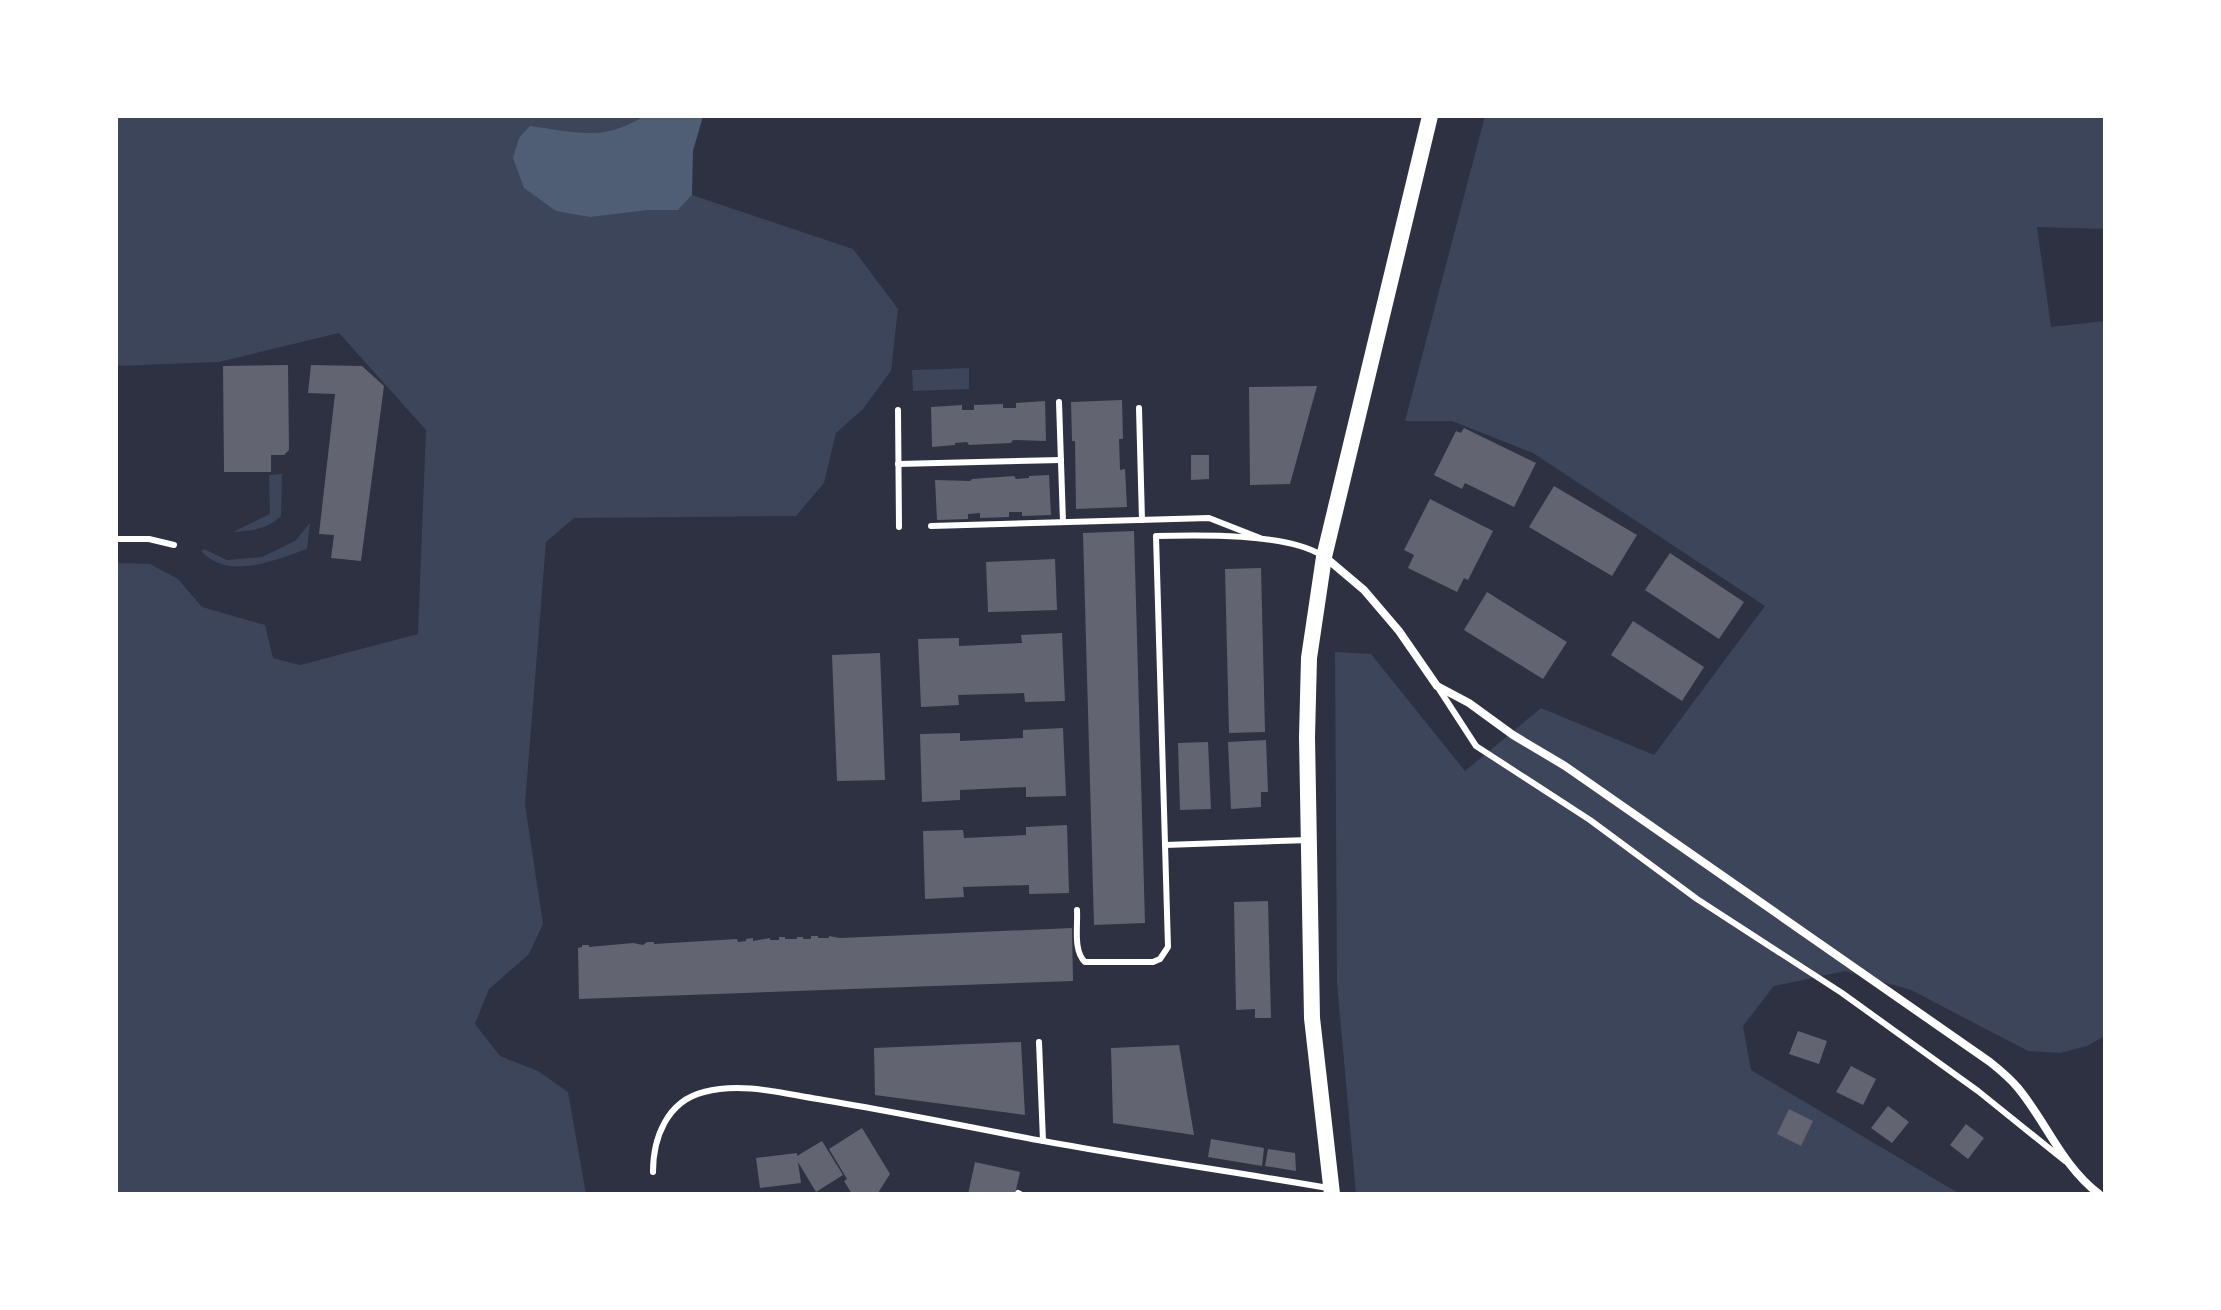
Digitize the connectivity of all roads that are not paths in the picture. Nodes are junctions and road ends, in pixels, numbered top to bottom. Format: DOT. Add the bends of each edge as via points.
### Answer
graph roads {
  1 [pos="1430,116"];
  2 [pos="1059,402"];
  3 [pos="1139,408"];
  4 [pos="898,410"];
  5 [pos="1061,460"];
  6 [pos="898,464"];
  7 [pos="1142,520"];
  8 [pos="1063,522"];
  9 [pos="931,526"];
  10 [pos="899,527"];
  11 [pos="116,539"];
  12 [pos="1271,542"];
  13 [pos="174,545"];
  14 [pos="1324,557"];
  15 [pos="1437,686"];
  16 [pos="1309,840"];
  17 [pos="1165,845"];
  18 [pos="1077,910"];
  19 [pos="1039,1042"];
  20 [pos="1043,1141"];
  21 [pos="2069,1165"];
  22 [pos="653,1172"];
  23 [pos="1332,1191"];
  24 [pos="2099,1194"];
  1 -- 14 [label="main road"];
  2 -- 5 [label="lane"];
  3 -- 7 [label="lane"];
  4 -- 6 [label="lane"];
  5 -- 6 [label="lane"];
  5 -- 8 [label="lane"];
  6 -- 10 [label="lane"];
  7 -- 8 [label="lane"];
  7 -- 12 [label="lane" via="1209,518"];
  8 -- 9 [label="lane"];
  11 -- 13 [label="lane"];
  12 -- 14 [label="lane" via="1306,546"];
  12 -- 17 [label="lane" via="1156,536"];
  14 -- 15 [label="street" via="1364,590"];
  14 -- 16 [label="main road" via="1309,658"];
  15 -- 21 [label="lane" via="1476,746 1842,993 1978,1091"];
  15 -- 21 [label="street" via="1565,766 1990,1062 2019,1089"];
  16 -- 17 [label="lane"];
  16 -- 23 [label="main road" via="1312,1018"];
  17 -- 18 [label="lane" via="1168,947 1160,959 1085,962 1078,951"];
  19 -- 20 [label="lane"];
  20 -- 22 [label="lane" via="846,1103 731,1088 702,1092 668,1114 653,1153"];
  20 -- 23 [label="lane"];
  21 -- 24 [label="street"];
}
